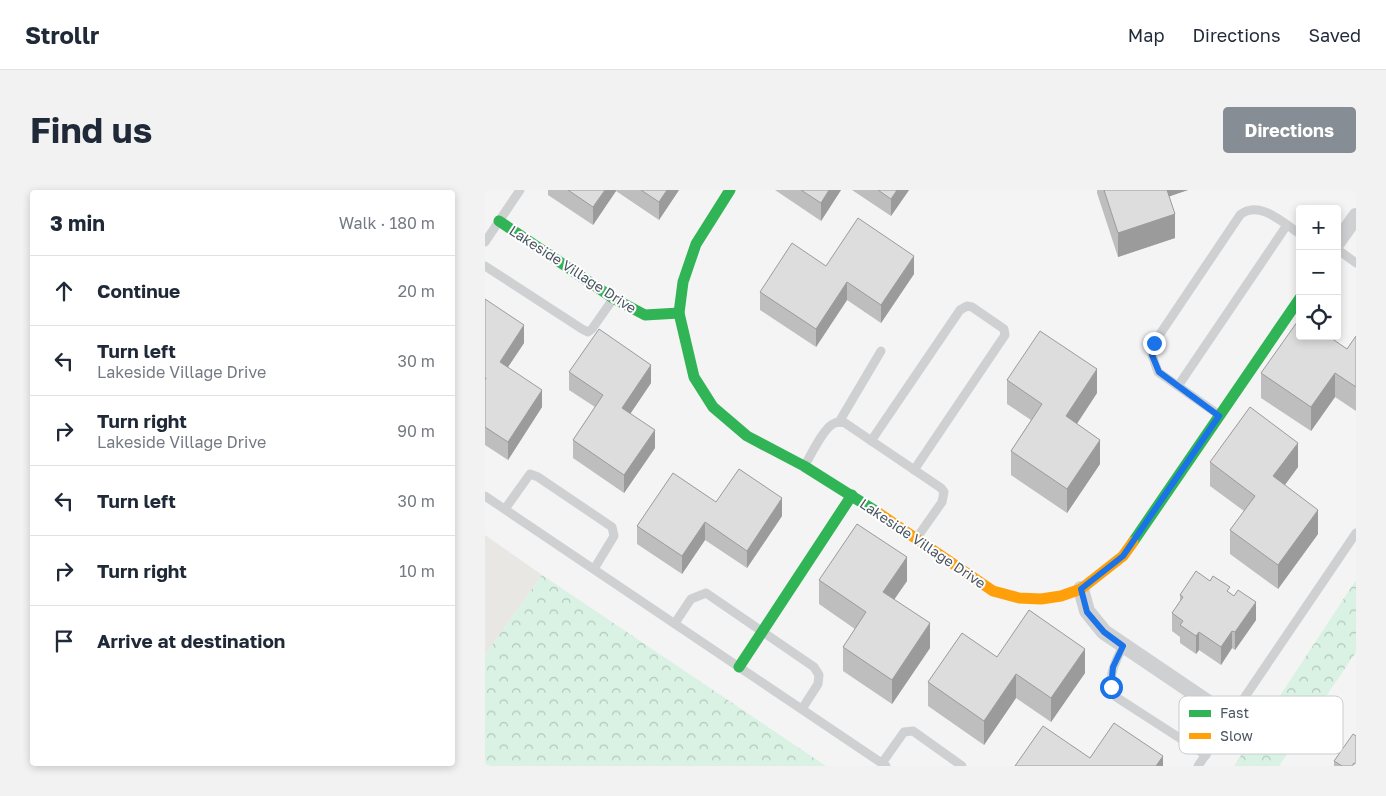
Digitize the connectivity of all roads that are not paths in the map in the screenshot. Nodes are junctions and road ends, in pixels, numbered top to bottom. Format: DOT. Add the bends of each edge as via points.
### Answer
graph roads {
  1 [pos="520,190"];
  2 [pos="730,190"];
  3 [pos="1356,216"];
  4 [pos="499,221"];
  5 [pos="1287,225"];
  6 [pos="1296,231"];
  7 [pos="1341,237"];
  8 [pos="485,242"];
  9 [pos="1338,250"];
  10 [pos="1356,262"];
  11 [pos="485,266"];
  12 [pos="613,298"];
  13 [pos="1296,304"];
  14 [pos="679,313"];
  15 [pos="881,351"];
  16 [pos="1178,386"];
  17 [pos="1219,416"];
  18 [pos="839,422"];
  19 [pos="871,441"];
  20 [pos="804,466"];
  21 [pos="914,470"];
  22 [pos="852,495"];
  23 [pos="485,496"];
  24 [pos="505,509"];
  25 [pos="1356,533"];
  26 [pos="916,539"];
  27 [pos="594,569"];
  28 [pos="1081,589"];
  29 [pos="675,623"];
  30 [pos="763,631"];
  31 [pos="1123,646"];
  32 [pos="739,667"];
  33 [pos="1198,696"];
  34 [pos="1246,696"];
  35 [pos="802,709"];
  36 [pos="1179,738"];
  37 [pos="1206,755"];
  38 [pos="884,765"];
  39 [pos="962,766"];
  40 [pos="1198,766"];
  1 -- 4 [label="lane"];
  2 -- 14 [label="street, Lakeside Village Drive" via="696,244 683,282"];
  3 -- 7 [label="street"];
  4 -- 8 [label="lane"];
  4 -- 12 [label="street, Lakeside Village Drive"];
  5 -- 6 [label="lane"];
  5 -- 16 [label="lane"];
  5 -- 16 [label="lane" via="1265,211 1245,211 1239,216 1157,336 1152,355 1159,372"];
  9 -- 10 [label="lane"];
  11 -- 12 [label="lane" via="588,332"];
  12 -- 14 [label="street, Lakeside Village Drive" via="645,315"];
  13 -- 17 [label="street, Lakeside Village Drive"];
  14 -- 20 [label="street, Lakeside Village Drive" via="694,377 713,407 747,436"];
  15 -- 18 [label="lane"];
  16 -- 17 [label="lane"];
  17 -- 28 [label="street, Lakeside Village Drive" via="1123,556"];
  18 -- 19 [label="lane"];
  18 -- 20 [label="lane" via="827,428"];
  19 -- 21 [label="lane"];
  19 -- 21 [label="lane" via="959,310 972,307 1004,328 1005,335"];
  20 -- 22 [label="street, Lakeside Village Drive"];
  21 -- 26 [label="lane" via="944,492 941,502"];
  22 -- 26 [label="street, Lakeside Village Drive"];
  22 -- 30 [label="street, Lakeside Village Drive"];
  23 -- 24 [label="lane"];
  24 -- 27 [label="lane"];
  24 -- 27 [label="lane" via="530,474 538,477 612,527 614,536"];
  25 -- 34 [label="lane"];
  26 -- 28 [label="street, Lakeside Village Drive" via="993,591 1019,598 1041,599"];
  27 -- 29 [label="lane"];
  28 -- 31 [label="street" via="1087,612 1104,632"];
  29 -- 30 [label="lane" via="691,599 706,593"];
  29 -- 32 [label="lane"];
  30 -- 32 [label="street, Lakeside Village Drive"];
  30 -- 35 [label="lane" via="814,667 819,675 818,684"];
  31 -- 33 [label="street"];
  31 -- 36 [label="lane" via="1111,676 1111,687 1116,697"];
  32 -- 35 [label="lane"];
  35 -- 38 [label="lane"];
  37 -- 40 [label="lane"];
  38 -- 39 [label="lane" via="904,732 913,732"];
}
